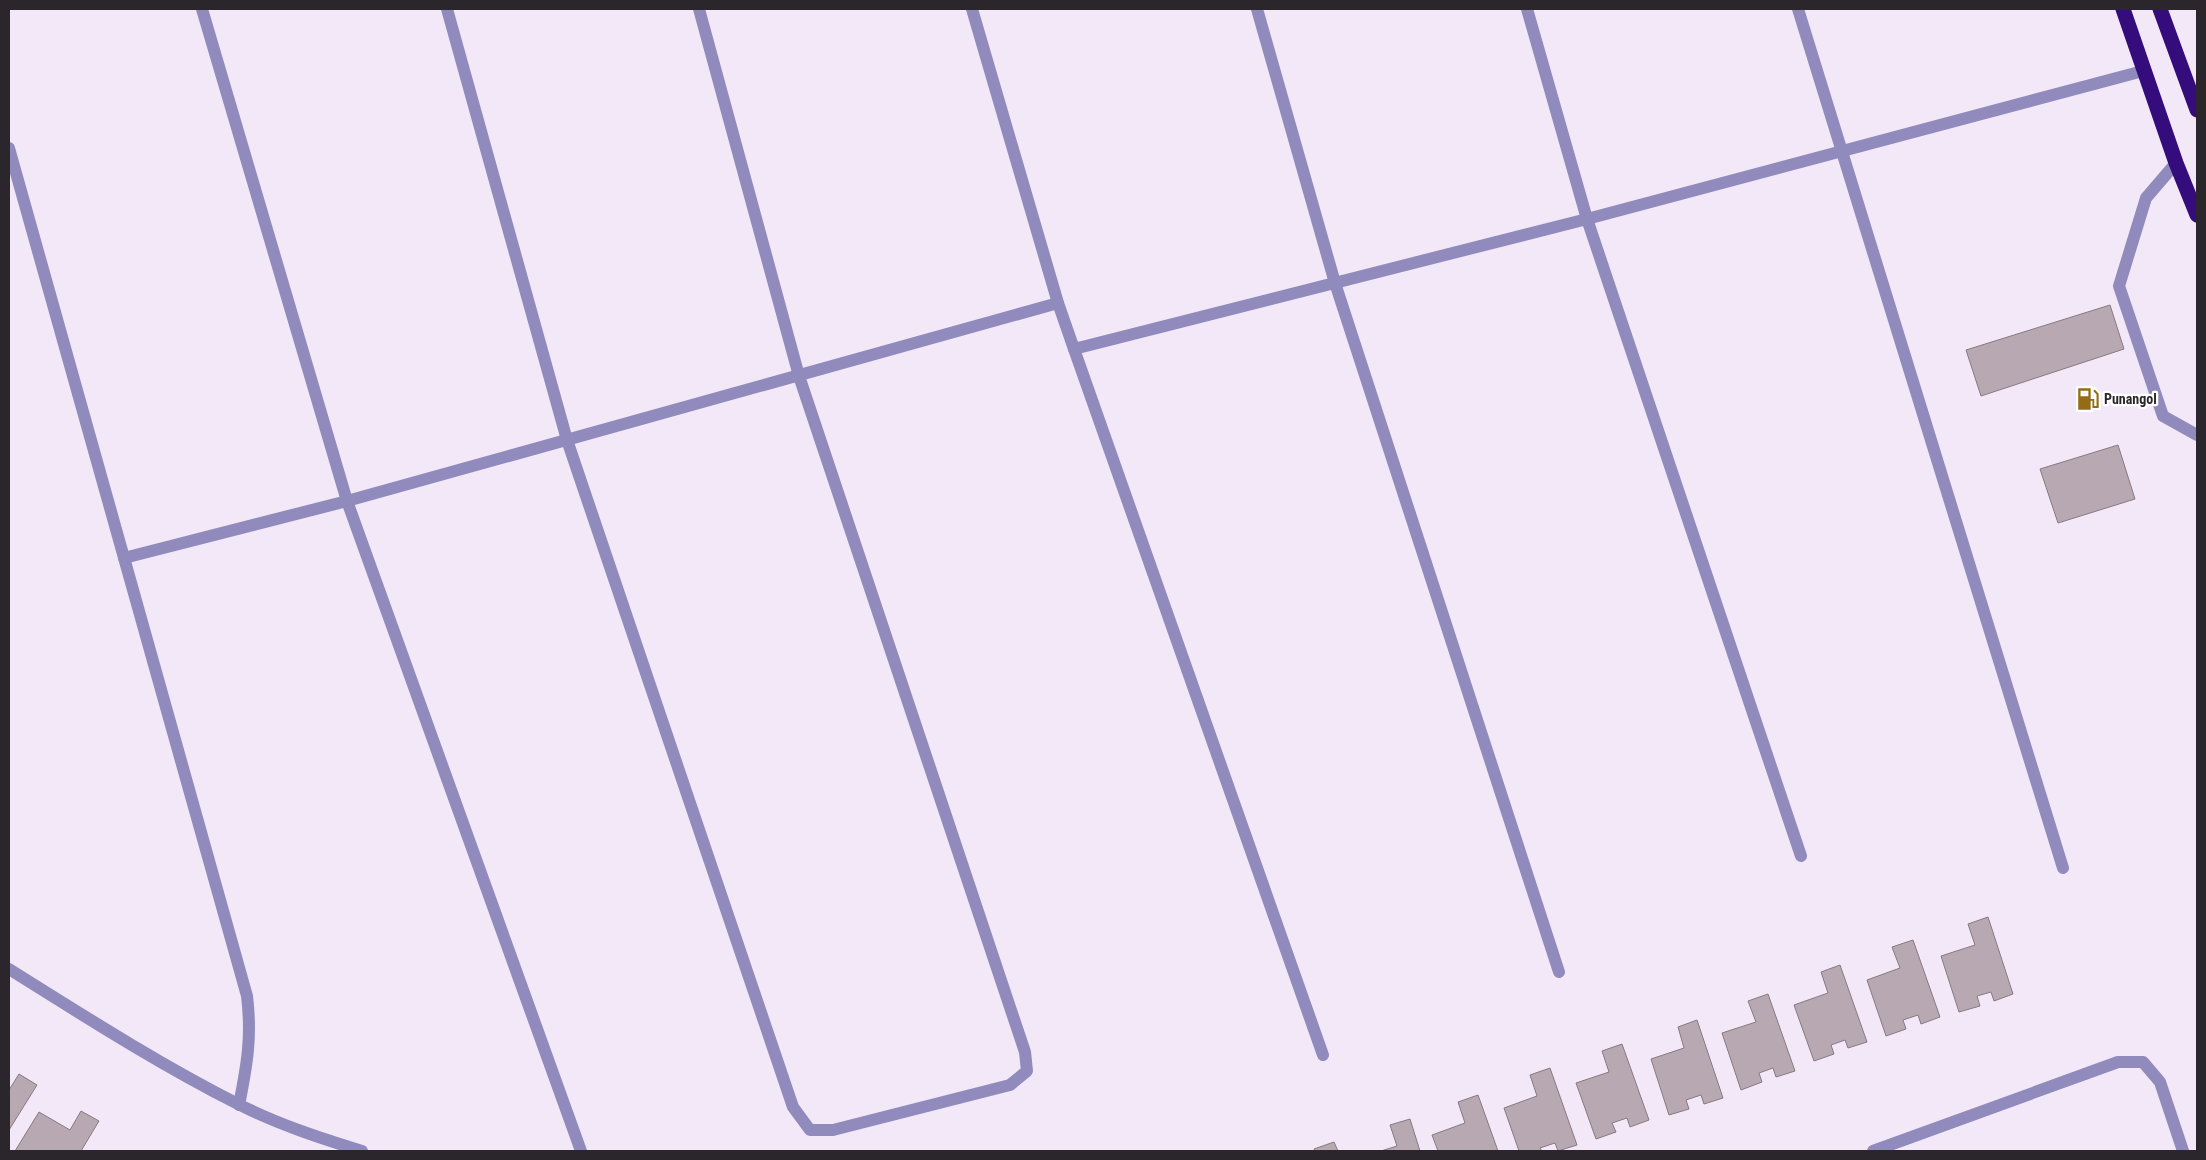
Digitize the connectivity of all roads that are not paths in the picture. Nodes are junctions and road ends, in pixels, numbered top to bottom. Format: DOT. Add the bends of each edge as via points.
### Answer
graph roads {
  1 [pos="202,9"];
  2 [pos="447,9"];
  3 [pos="699,9"];
  4 [pos="972,9"];
  5 [pos="1257,9"];
  6 [pos="1527,9"];
  7 [pos="1798,9"];
  8 [pos="2123,9"];
  9 [pos="2160,9"];
  10 [pos="2143,71"];
  11 [pos="2197,110"];
  12 [pos="9,148"];
  13 [pos="1841,150"];
  14 [pos="2176,163"];
  15 [pos="2197,215"];
  16 [pos="1587,219"];
  17 [pos="1335,283"];
  18 [pos="1058,302"];
  19 [pos="1074,349"];
  20 [pos="799,376"];
  21 [pos="2197,435"];
  22 [pos="567,440"];
  23 [pos="347,501"];
  24 [pos="124,558"];
  25 [pos="1801,856"];
  26 [pos="2063,868"];
  27 [pos="9,969"];
  28 [pos="1558,972"];
  29 [pos="1323,1055"];
  30 [pos="239,1105"];
  31 [pos="362,1151"];
  32 [pos="581,1151"];
  33 [pos="1873,1151"];
  34 [pos="2183,1151"];
  1 -- 23 [label="street"];
  2 -- 22 [label="street"];
  3 -- 20 [label="street"];
  4 -- 18 [label="street"];
  5 -- 17 [label="street"];
  6 -- 16 [label="street"];
  7 -- 13 [label="street"];
  8 -- 10 [label="highway"];
  9 -- 11 [label="highway"];
  10 -- 13 [label="street"];
  10 -- 14 [label="highway"];
  12 -- 24 [label="street"];
  13 -- 16 [label="street"];
  13 -- 26 [label="street"];
  14 -- 15 [label="highway"];
  14 -- 21 [label="street" via="2146,198 2119,286 2163,416"];
  16 -- 17 [label="street"];
  16 -- 25 [label="street"];
  17 -- 19 [label="street"];
  17 -- 28 [label="street"];
  18 -- 19 [label="street"];
  18 -- 20 [label="street"];
  19 -- 29 [label="street"];
  20 -- 22 [label="street"];
  20 -- 22 [label="street" via="1025,1052 1027,1071 1010,1085 833,1130 810,1130 793,1107"];
  22 -- 23 [label="street"];
  23 -- 24 [label="street"];
  23 -- 32 [label="street"];
  24 -- 30 [label="street" via="247,996 249,1055"];
  27 -- 30 [label="street" via="124,1042"];
  30 -- 31 [label="street"];
  33 -- 34 [label="street" via="2118,1062 2143,1062 2160,1082"];
}
